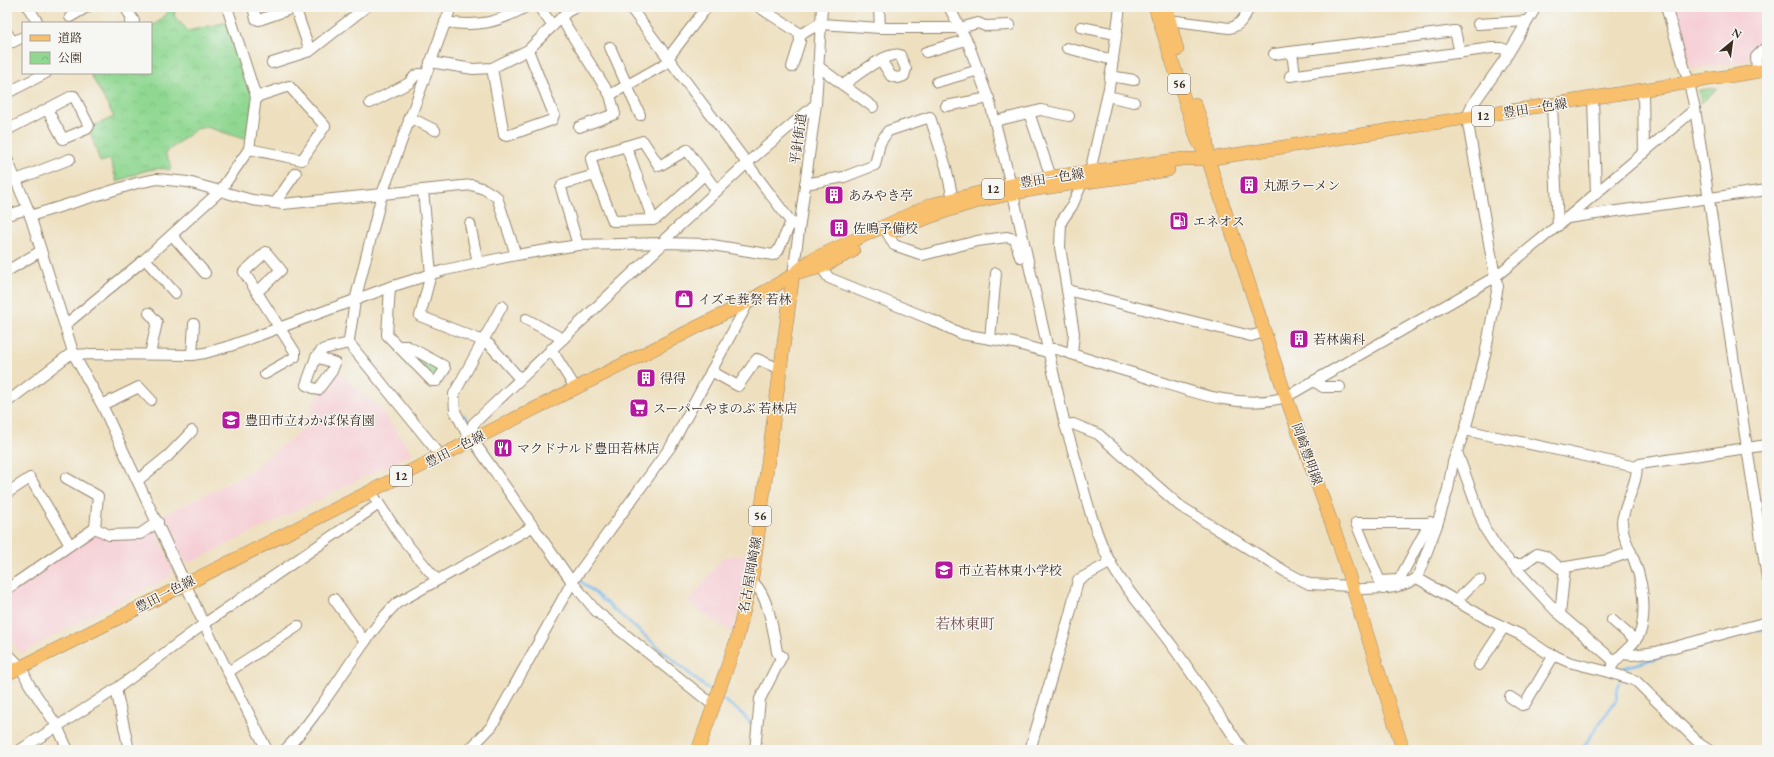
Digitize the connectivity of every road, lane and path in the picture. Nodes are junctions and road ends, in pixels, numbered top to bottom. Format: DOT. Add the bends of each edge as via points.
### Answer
graph roads {
  1 [pos="28,7"];
  2 [pos="87,7"];
  3 [pos="125,7"];
  4 [pos="227,7"];
  5 [pos="253,7"];
  6 [pos="296,7"];
  7 [pos="366,7"];
  8 [pos="451,7"];
  9 [pos="526,7"];
  10 [pos="539,7"];
  11 [pos="576,7"];
  12 [pos="630,7"];
  13 [pos="709,7"];
  14 [pos="759,7"];
  15 [pos="822,7"];
  16 [pos="879,7"];
  17 [pos="949,7"];
  18 [pos="1120,7"];
  19 [pos="1155,7"];
  20 [pos="1166,7"];
  21 [pos="1250,7"];
  22 [pos="1254,7"];
  23 [pos="1536,7"];
  24 [pos="1666,7"];
  25 [pos="70,17"];
  26 [pos="561,18"];
  27 [pos="1169,20"];
  28 [pos="1527,21"];
  29 [pos="37,22"];
  30 [pos="132,22"];
  31 [pos="445,22"];
  32 [pos="822,23"];
  33 [pos="1478,24"];
  34 [pos="1010,25"];
  35 [pos="553,26"];
  36 [pos="1080,27"];
  37 [pos="880,28"];
  38 [pos="960,28"];
  39 [pos="7,33"];
  40 [pos="799,33"];
  41 [pos="1116,34"];
  42 [pos="22,38"];
  43 [pos="966,40"];
  44 [pos="610,46"];
  45 [pos="1767,46"];
  46 [pos="1067,48"];
  47 [pos="528,50"];
  48 [pos="310,51"];
  49 [pos="1509,51"];
  50 [pos="926,52"];
  51 [pos="1292,52"];
  52 [pos="1460,53"];
  53 [pos="1274,54"];
  54 [pos="669,59"];
  55 [pos="881,60"];
  56 [pos="1113,60"];
  57 [pos="430,62"];
  58 [pos="272,63"];
  59 [pos="792,67"];
  60 [pos="819,67"];
  61 [pos="492,68"];
  62 [pos="979,70"];
  63 [pos="1762,71"];
  64 [pos="44,74"];
  65 [pos="424,75"];
  66 [pos="1110,76"];
  67 [pos="1134,80"];
  68 [pos="937,82"];
  69 [pos="1690,83"];
  70 [pos="628,85"];
  71 [pos="843,85"];
  72 [pos="1643,91"];
  73 [pos="7,93"];
  74 [pos="610,95"];
  75 [pos="1107,96"];
  76 [pos="256,97"];
  77 [pos="989,98"];
  78 [pos="1593,99"];
  79 [pos="1134,102"];
  80 [pos="370,103"];
  81 [pos="816,104"];
  82 [pos="1552,105"];
  83 [pos="946,106"];
  84 [pos="873,107"];
  85 [pos="47,109"];
  86 [pos="1695,110"];
  87 [pos="1030,113"];
  88 [pos="640,115"];
  89 [pos="1069,116"];
  90 [pos="409,117"];
  91 [pos="1467,118"];
  92 [pos="995,121"];
  93 [pos="579,127"];
  94 [pos="7,130"];
  95 [pos="435,130"];
  96 [pos="626,146"];
  97 [pos="249,149"];
  98 [pos="1644,153"];
  99 [pos="7,159"];
  100 [pos="70,159"];
  101 [pos="1208,159"];
  102 [pos="747,163"];
  103 [pos="296,173"];
  104 [pos="595,175"];
  105 [pos="704,175"];
  106 [pos="1051,177"];
  107 [pos="1086,178"];
  108 [pos="13,179"];
  109 [pos="805,184"];
  110 [pos="1012,189"];
  111 [pos="423,190"];
  112 [pos="1767,190"];
  113 [pos="220,191"];
  114 [pos="716,191"];
  115 [pos="382,194"];
  116 [pos="1596,194"];
  117 [pos="953,199"];
  118 [pos="1708,199"];
  119 [pos="275,203"];
  120 [pos="29,212"];
  121 [pos="7,215"];
  122 [pos="1567,218"];
  123 [pos="653,220"];
  124 [pos="470,224"];
  125 [pos="795,225"];
  126 [pos="1558,226"];
  127 [pos="888,234"];
  128 [pos="172,235"];
  129 [pos="664,243"];
  130 [pos="578,245"];
  131 [pos="41,251"];
  132 [pos="516,256"];
  133 [pos="145,259"];
  134 [pos="478,263"];
  135 [pos="821,267"];
  136 [pos="7,270"];
  137 [pos="205,273"];
  138 [pos="996,273"];
  139 [pos="431,274"];
  140 [pos="793,274"];
  141 [pos="1495,277"];
  142 [pos="390,287"];
  143 [pos="1067,290"];
  144 [pos="257,292"];
  145 [pos="175,293"];
  146 [pos="355,301"];
  147 [pos="748,301"];
  148 [pos="502,306"];
  149 [pos="149,313"];
  150 [pos="526,318"];
  151 [pos="194,324"];
  152 [pos="65,325"];
  153 [pos="280,328"];
  154 [pos="1043,332"];
  155 [pos="1265,332"];
  156 [pos="562,339"];
  157 [pos="990,339"];
  158 [pos="483,341"];
  159 [pos="349,343"];
  160 [pos="398,346"];
  161 [pos="551,349"];
  162 [pos="1047,351"];
  163 [pos="150,354"];
  164 [pos="1072,354"];
  165 [pos="74,355"];
  166 [pos="192,355"];
  167 [pos="316,357"];
  168 [pos="780,369"];
  169 [pos="711,371"];
  170 [pos="265,374"];
  171 [pos="520,379"];
  172 [pos="1314,381"];
  173 [pos="1340,386"];
  174 [pos="576,389"];
  175 [pos="1286,397"];
  176 [pos="151,400"];
  177 [pos="7,402"];
  178 [pos="102,405"];
  179 [pos="1065,425"];
  180 [pos="1465,430"];
  181 [pos="192,431"];
  182 [pos="471,440"];
  183 [pos="1767,445"];
  184 [pos="1747,448"];
  185 [pos="1457,452"];
  186 [pos="441,456"];
  187 [pos="1636,467"];
  188 [pos="66,478"];
  189 [pos="138,480"];
  190 [pos="371,492"];
  191 [pos="7,493"];
  192 [pos="379,504"];
  193 [pos="158,522"];
  194 [pos="1433,523"];
  195 [pos="532,527"];
  196 [pos="94,528"];
  197 [pos="70,545"];
  198 [pos="1631,552"];
  199 [pos="1111,562"];
  200 [pos="1512,564"];
  201 [pos="1565,568"];
  202 [pos="1417,578"];
  203 [pos="1767,578"];
  204 [pos="436,580"];
  205 [pos="1480,580"];
  206 [pos="751,581"];
  207 [pos="572,582"];
  208 [pos="185,584"];
  209 [pos="1381,585"];
  210 [pos="1353,588"];
  211 [pos="7,590"];
  212 [pos="334,599"];
  213 [pos="1456,601"];
  214 [pos="1560,614"];
  215 [pos="1612,620"];
  216 [pos="1767,622"];
  217 [pos="204,624"];
  218 [pos="298,626"];
  219 [pos="1504,627"];
  220 [pos="1635,640"];
  221 [pos="365,642"];
  222 [pos="7,653"];
  223 [pos="1623,654"];
  224 [pos="1554,655"];
  225 [pos="1614,661"];
  226 [pos="1479,665"];
  227 [pos="22,667"];
  228 [pos="228,672"];
  229 [pos="1609,672"];
  230 [pos="7,674"];
  231 [pos="116,689"];
  232 [pos="1510,697"];
  233 [pos="713,705"];
  234 [pos="57,726"];
  235 [pos="20,750"];
  236 [pos="68,750"];
  237 [pos="129,750"];
  238 [pos="267,750"];
  239 [pos="285,750"];
  240 [pos="469,750"];
  241 [pos="698,750"];
  242 [pos="756,750"];
  243 [pos="1030,750"];
  244 [pos="1243,750"];
  245 [pos="1403,750"];
  246 [pos="1709,750"];
  1 -- 29 [label="street"];
  2 -- 25 [label="street"];
  3 -- 30 [label="street" via="134,21"];
  4 -- 76 [label="street"];
  5 -- 6 [label="street" via="256,19 259,20"];
  6 -- 48 [label="street"];
  7 -- 48 [label="street"];
  8 -- 31 [label="street"];
  9 -- 31 [label="street" via="504,19 470,26"];
  10 -- 35 [label="street"];
  11 -- 26 [label="street"];
  12 -- 54 [label="street"];
  13 -- 54 [label="street"];
  14 -- 40 [label="street"];
  15 -- 32 [label="street, 平針街道"];
  16 -- 37 [label="street"];
  17 -- 38 [label="street"];
  18 -- 41 [label="street"];
  19 -- 101 [label="main road, 56" via="1197,138"];
  20 -- 27 [label="main road, 56"];
  21 -- 22 [label="street"];
  21 -- 27 [label="street" via="1236,27"];
  23 -- 28 [label="street"];
  24 -- 69 [label="street"];
  26 -- 35 [label="street"];
  26 -- 74 [label="street"];
  27 -- 101 [label="main road, 56" via="1175,45 1206,134"];
  28 -- 33 [label="street"];
  28 -- 49 [label="street"];
  31 -- 57 [label="street"];
  32 -- 37 [label="street"];
  32 -- 40 [label="street" via="802,34"];
  32 -- 60 [label="street, 平針街道"];
  34 -- 38 [label="street" via="984,26 978,23"];
  35 -- 47 [label="street"];
  36 -- 41 [label="street"];
  37 -- 38 [label="street"];
  38 -- 43 [label="street"];
  39 -- 42 [label="street" via="13,42"];
  40 -- 59 [label="street" via="800,41"];
  41 -- 56 [label="street"];
  43 -- 50 [label="street"];
  43 -- 62 [label="street"];
  44 -- 70 [label="street"];
  45 -- 63 [label="street" via="1756,57"];
  46 -- 56 [label="street"];
  47 -- 61 [label="street"];
  47 -- 61 [label="street" via="554,115 552,120 504,135"];
  48 -- 58 [label="street"];
  49 -- 52 [label="street" via="1501,48"];
  49 -- 91 [label="street" via="1471,107"];
  51 -- 52 [label="street" via="1455,31"];
  51 -- 52 [label="street" via="1292,75"];
  51 -- 53 [label="street"];
  54 -- 70 [label="street"];
  54 -- 102 [label="street"];
  55 -- 71 [label="street"];
  56 -- 66 [label="street"];
  57 -- 61 [label="street" via="473,69"];
  57 -- 65 [label="street"];
  60 -- 71 [label="street"];
  60 -- 81 [label="street, 平針街道"];
  62 -- 68 [label="street"];
  62 -- 77 [label="street"];
  63 -- 69 [label="main road, 豊田一色線 / 12"];
  64 -- 73 [label="street"];
  65 -- 80 [label="street" via="415,76 409,83"];
  65 -- 90 [label="street"];
  66 -- 67 [label="street"];
  66 -- 75 [label="street"];
  69 -- 72 [label="main road, 豊田一色線 / 12"];
  69 -- 86 [label="street"];
  70 -- 74 [label="street"];
  70 -- 88 [label="street"];
  71 -- 84 [label="street"];
  72 -- 78 [label="main road, 豊田一色線 / 12"];
  72 -- 98 [label="street"];
  74 -- 93 [label="street" via="615,114"];
  75 -- 79 [label="street"];
  75 -- 107 [label="street"];
  76 -- 97 [label="street"];
  76 -- 97 [label="street" via="289,86 325,126 302,160"];
  77 -- 83 [label="street"];
  77 -- 92 [label="street"];
  78 -- 82 [label="main road, 豊田一色線 / 12"];
  78 -- 116 [label="street"];
  81 -- 102 [label="street"];
  81 -- 109 [label="street, 平針街道"];
  82 -- 91 [label="main road, 豊田一色線 / 12"];
  82 -- 126 [label="street"];
  85 -- 85 [label="street" via="74,96 89,126 63,139"];
  85 -- 94 [label="street"];
  86 -- 98 [label="street"];
  86 -- 118 [label="street"];
  87 -- 89 [label="street" via="1041,110"];
  87 -- 92 [label="street"];
  87 -- 106 [label="street"];
  90 -- 95 [label="street"];
  90 -- 115 [label="street"];
  91 -- 101 [label="main road, 豊田一色線 / 12"];
  91 -- 141 [label="street"];
  92 -- 110 [label="street"];
  96 -- 104 [label="street" via="592,156"];
  96 -- 105 [label="street" via="643,141 659,166 687,150"];
  96 -- 123 [label="street"];
  97 -- 113 [label="street"];
  98 -- 116 [label="street"];
  99 -- 108 [label="street"];
  100 -- 108 [label="street"];
  101 -- 107 [label="main road, 豊田一色線 / 12" via="1183,159"];
  101 -- 155 [label="main road, 岡崎豊明線"];
  102 -- 114 [label="street"];
  102 -- 125 [label="street"];
  103 -- 119 [label="street"];
  104 -- 123 [label="street" via="614,221"];
  104 -- 130 [label="street" via="563,184 561,188"];
  105 -- 114 [label="street"];
  105 -- 123 [label="street"];
  106 -- 107 [label="main road, 豊田一色線 / 12"];
  106 -- 110 [label="main road, 豊田一色線 / 12"];
  107 -- 110 [label="main road, 豊田一色線 / 12"];
  107 -- 143 [label="street" via="1061,222 1060,247"];
  108 -- 120 [label="street"];
  109 -- 117 [label="street" via="844,177 875,165 880,143 888,132 930,117 946,166"];
  109 -- 125 [label="street, 平針街道"];
  110 -- 117 [label="main road, 豊田一色線 / 12"];
  110 -- 127 [label="main road, 豊田一色線 / 12" via="982,201 927,217"];
  110 -- 154 [label="street"];
  111 -- 115 [label="street"];
  111 -- 132 [label="street" via="472,185 494,194"];
  111 -- 139 [label="street"];
  112 -- 118 [label="street"];
  113 -- 119 [label="street"];
  113 -- 120 [label="street" via="188,182 157,179"];
  113 -- 128 [label="street"];
  114 -- 129 [label="street" via="665,239"];
  115 -- 119 [label="street" via="292,204"];
  115 -- 146 [label="street"];
  116 -- 122 [label="street"];
  117 -- 140 [label="main road, 豊田一色線 / 12" via="930,205 811,260"];
  118 -- 122 [label="street"];
  118 -- 184 [label="street"];
  120 -- 121 [label="street"];
  120 -- 131 [label="street"];
  122 -- 126 [label="street"];
  124 -- 134 [label="street"];
  125 -- 129 [label="street" via="773,255 706,244"];
  125 -- 140 [label="street, 平針街道"];
  126 -- 141 [label="street"];
  127 -- 135 [label="main road, 豊田一色線 / 12"];
  127 -- 154 [label="street" via="894,245 923,254 976,241 1007,237 1015,239 1034,313"];
  128 -- 133 [label="street"];
  128 -- 137 [label="street"];
  129 -- 130 [label="street"];
  129 -- 156 [label="street"];
  130 -- 132 [label="street"];
  131 -- 136 [label="street"];
  131 -- 152 [label="street"];
  132 -- 134 [label="street"];
  133 -- 145 [label="street"];
  133 -- 152 [label="street"];
  134 -- 139 [label="street"];
  135 -- 140 [label="main road, 豊田一色線 / 12"];
  135 -- 157 [label="street" via="829,278 930,318 962,334"];
  138 -- 157 [label="street"];
  139 -- 142 [label="street"];
  139 -- 158 [label="street" via="420,316"];
  140 -- 147 [label="main road, 豊田一色線 / 12"];
  140 -- 168 [label="main road, 名古屋岡崎線 / 56"];
  141 -- 172 [label="street"];
  141 -- 180 [label="street" via="1498,286 1485,355"];
  142 -- 146 [label="street"];
  142 -- 160 [label="street" via="387,335"];
  143 -- 155 [label="street" via="1251,336"];
  143 -- 164 [label="street" via="1074,333"];
  144 -- 153 [label="street"];
  146 -- 153 [label="street"];
  146 -- 159 [label="street"];
  147 -- 169 [label="street"];
  147 -- 174 [label="main road, 豊田一色線 / 12"];
  148 -- 158 [label="street"];
  149 -- 163 [label="street" via="157,322"];
  150 -- 156 [label="street"];
  151 -- 166 [label="street"];
  152 -- 165 [label="street"];
  153 -- 166 [label="street" via="216,351"];
  153 -- 170 [label="street" via="295,352 295,357"];
  154 -- 162 [label="street"];
  155 -- 175 [label="main road, 岡崎豊明線"];
  156 -- 161 [label="street"];
  157 -- 162 [label="street"];
  158 -- 171 [label="street" via="490,345"];
  158 -- 182 [label="street" via="454,394 454,411"];
  159 -- 167 [label="street" via="324,349"];
  159 -- 186 [label="street"];
  161 -- 171 [label="street"];
  161 -- 174 [label="street"];
  162 -- 164 [label="street" via="1057,349"];
  162 -- 179 [label="street"];
  163 -- 165 [label="street"];
  163 -- 166 [label="street"];
  164 -- 175 [label="street" via="1178,388 1237,401 1260,402"];
  165 -- 177 [label="street" via="69,356"];
  165 -- 178 [label="street"];
  168 -- 169 [label="street" via="757,359 738,386"];
  168 -- 206 [label="main road, 名古屋岡崎線 / 56"];
  169 -- 207 [label="street" via="671,446"];
  171 -- 182 [label="street" via="473,424"];
  172 -- 173 [label="street" via="1323,387"];
  172 -- 175 [label="street"];
  174 -- 182 [label="main road, 豊田一色線 / 12"];
  175 -- 210 [label="main road, 岡崎豊明線"];
  176 -- 178 [label="street" via="139,387"];
  178 -- 189 [label="street"];
  179 -- 199 [label="street" via="1096,529"];
  179 -- 210 [label="street" via="1073,424 1098,434 1180,506 1286,572 1309,584"];
  180 -- 185 [label="street"];
  180 -- 187 [label="street"];
  181 -- 189 [label="street" via="168,456"];
  182 -- 186 [label="main road, 豊田一色線 / 12"];
  182 -- 195 [label="street"];
  183 -- 184 [label="street"];
  184 -- 187 [label="street" via="1640,464"];
  184 -- 203 [label="street"];
  185 -- 194 [label="street"];
  185 -- 200 [label="street" via="1485,529"];
  186 -- 190 [label="main road, 豊田一色線 / 12"];
  187 -- 198 [label="street" via="1636,481 1627,500 1622,522 1623,534"];
  188 -- 196 [label="street" via="98,496"];
  189 -- 193 [label="street"];
  190 -- 192 [label="street"];
  190 -- 208 [label="main road, 豊田一色線 / 12"];
  191 -- 197 [label="street" via="30,478"];
  192 -- 204 [label="street"];
  192 -- 217 [label="street"];
  193 -- 196 [label="street" via="140,534 109,535"];
  193 -- 208 [label="street"];
  194 -- 202 [label="street"];
  194 -- 209 [label="street" via="1399,580"];
  194 -- 209 [label="street" via="1356,523"];
  195 -- 204 [label="street"];
  195 -- 207 [label="street"];
  196 -- 197 [label="street"];
  197 -- 211 [label="street"];
  198 -- 201 [label="street" via="1608,560"];
  198 -- 220 [label="street" via="1644,594 1642,627"];
  199 -- 243 [label="street" via="1078,580"];
  199 -- 244 [label="street"];
  200 -- 201 [label="street" via="1523,564 1537,554 1545,556 1560,568"];
  200 -- 214 [label="street"];
  201 -- 214 [label="street"];
  202 -- 209 [label="street" via="1402,587"];
  202 -- 213 [label="street"];
  204 -- 221 [label="street" via="397,603"];
  205 -- 213 [label="street"];
  206 -- 233 [label="main road, 名古屋岡崎線 / 56" via="737,640"];
  206 -- 242 [label="street" via="756,584 770,616 777,652 782,656 760,699"];
  207 -- 233 [label="street" via="604,618"];
  207 -- 240 [label="street" via="492,726"];
  208 -- 217 [label="street"];
  208 -- 227 [label="main road, 豊田一色線 / 12"];
  209 -- 210 [label="street"];
  210 -- 245 [label="main road, 岡崎豊明線"];
  212 -- 221 [label="street"];
  213 -- 219 [label="street"];
  214 -- 225 [label="street"];
  215 -- 220 [label="street"];
  216 -- 223 [label="street" via="1656,652"];
  217 -- 228 [label="street"];
  217 -- 231 [label="street"];
  218 -- 228 [label="street"];
  219 -- 224 [label="street"];
  219 -- 226 [label="street"];
  220 -- 223 [label="street"];
  221 -- 239 [label="street" via="299,735"];
  222 -- 227 [label="street"];
  223 -- 225 [label="street"];
  224 -- 229 [label="street" via="1569,662"];
  224 -- 232 [label="street" via="1525,704 1522,705"];
  225 -- 229 [label="street"];
  227 -- 230 [label="main road, 豊田一色線 / 12"];
  227 -- 234 [label="street" via="29,684"];
  228 -- 238 [label="street"];
  229 -- 246 [label="street" via="1636,681"];
  231 -- 234 [label="street"];
  231 -- 237 [label="street"];
  233 -- 241 [label="main road, 名古屋岡崎線 / 56"];
  234 -- 235 [label="street"];
  234 -- 236 [label="street"];
}
